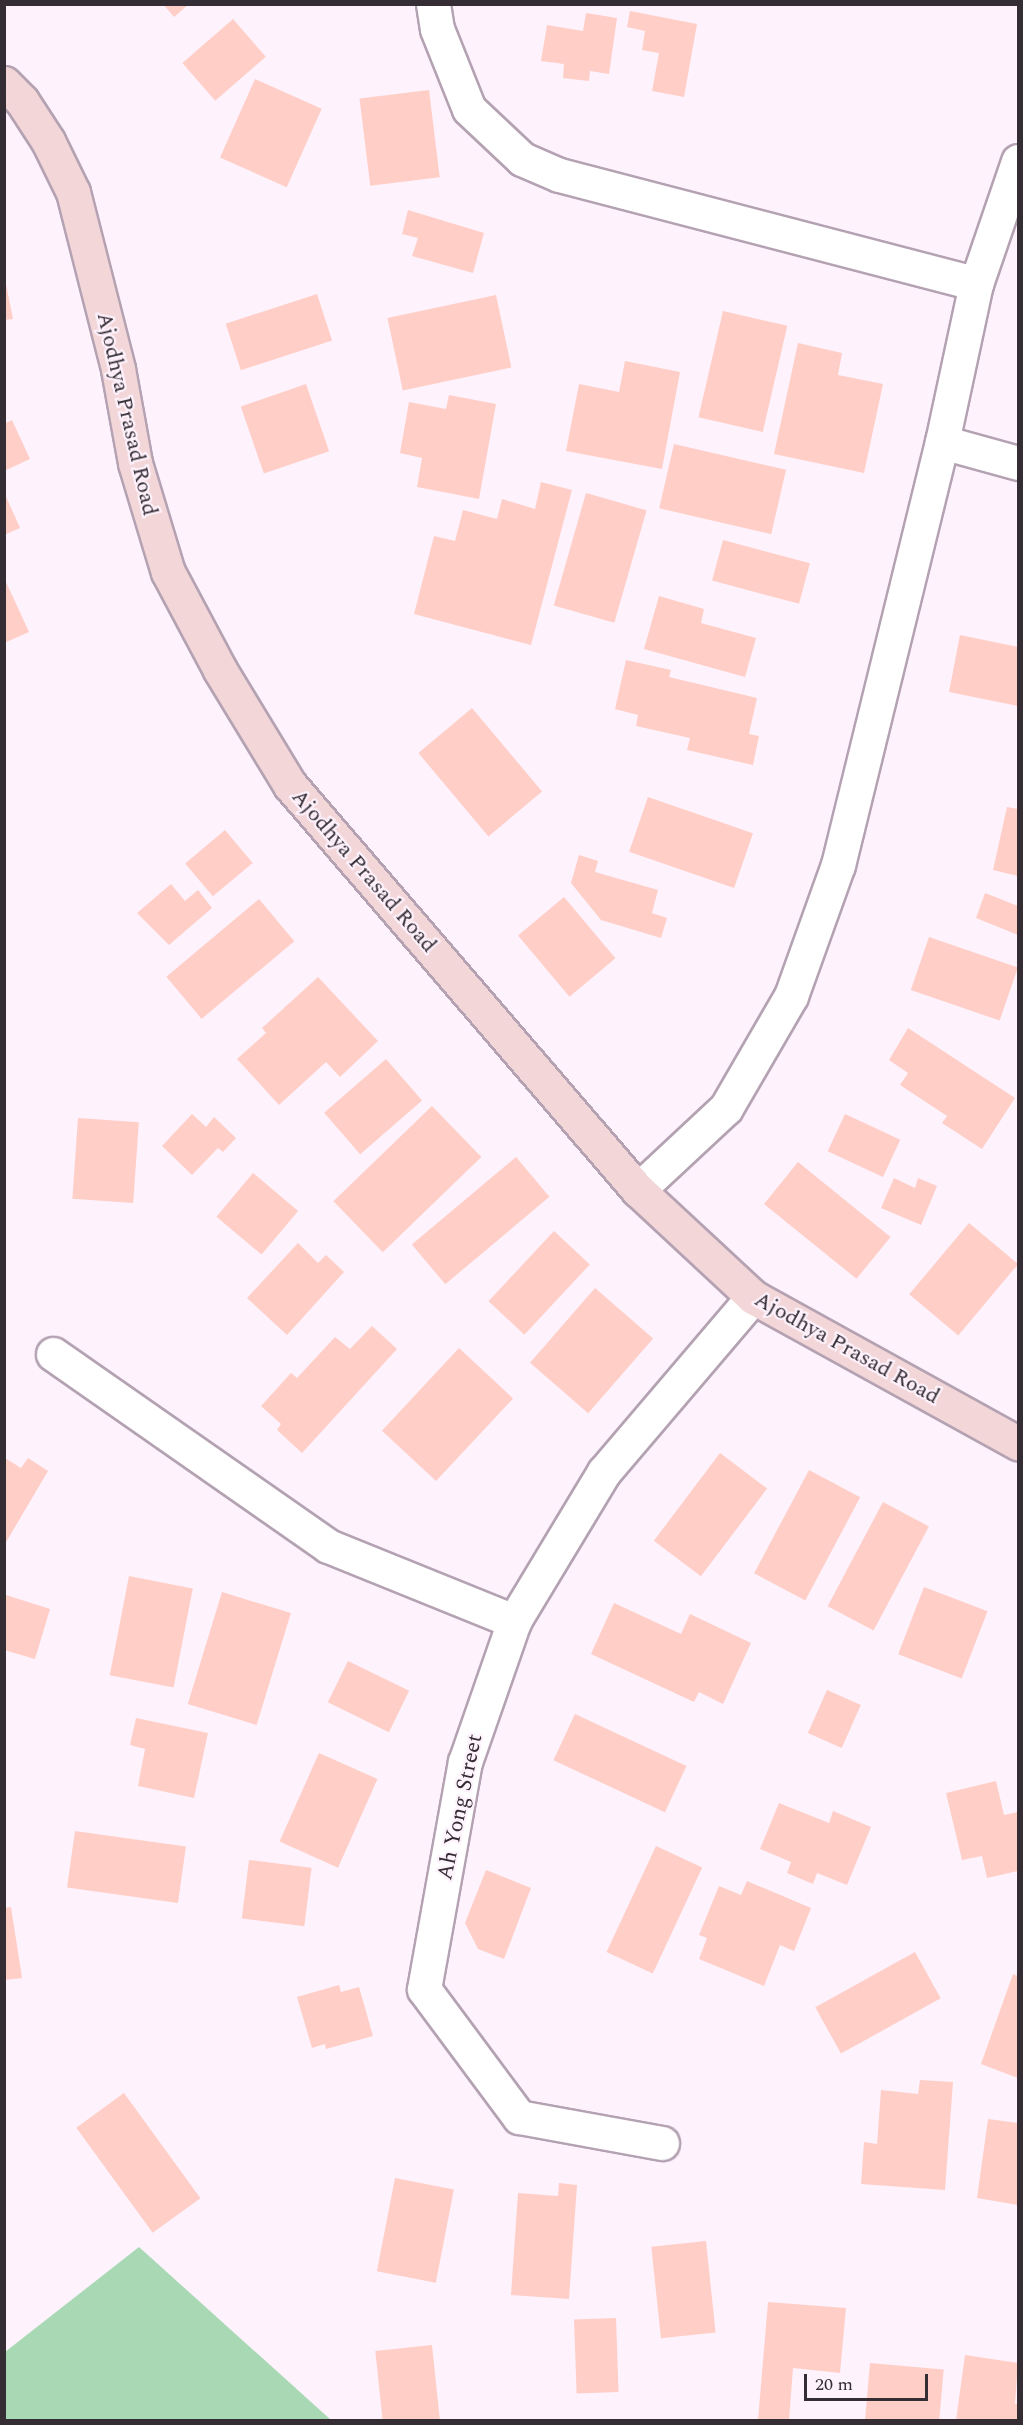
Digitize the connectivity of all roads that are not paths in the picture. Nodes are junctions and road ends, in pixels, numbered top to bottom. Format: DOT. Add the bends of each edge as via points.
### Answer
graph roads {
  1 [pos="433,4"];
  2 [pos="4,83"];
  3 [pos="1018,161"];
  4 [pos="976,284"];
  5 [pos="942,442"];
  6 [pos="1018,463"];
  7 [pos="638,1190"];
  8 [pos="753,1297"];
  9 [pos="53,1354"];
  10 [pos="1018,1443"];
  11 [pos="514,1621"];
  12 [pos="662,2143"];
  1 -- 4 [label="street" via="437,29 469,109 522,159 559,175"];
  2 -- 7 [label="street, Ajodhya Prasad Road" via="22,101 48,141 73,192 118,369 135,463 168,572 220,670 290,785"];
  3 -- 4 [label="street"];
  4 -- 5 [label="street"];
  5 -- 6 [label="street"];
  5 -- 7 [label="street" via="838,865 791,996 726,1108"];
  7 -- 8 [label="street, Ajodhya Prasad Road"];
  8 -- 10 [label="street, Ajodhya Prasad Road"];
  8 -- 11 [label="street, Ah Yong Street" via="603,1472"];
  9 -- 11 [label="street" via="328,1546"];
  11 -- 12 [label="street, Ah Yong Street" via="465,1762 424,1989 519,2117"];
}
